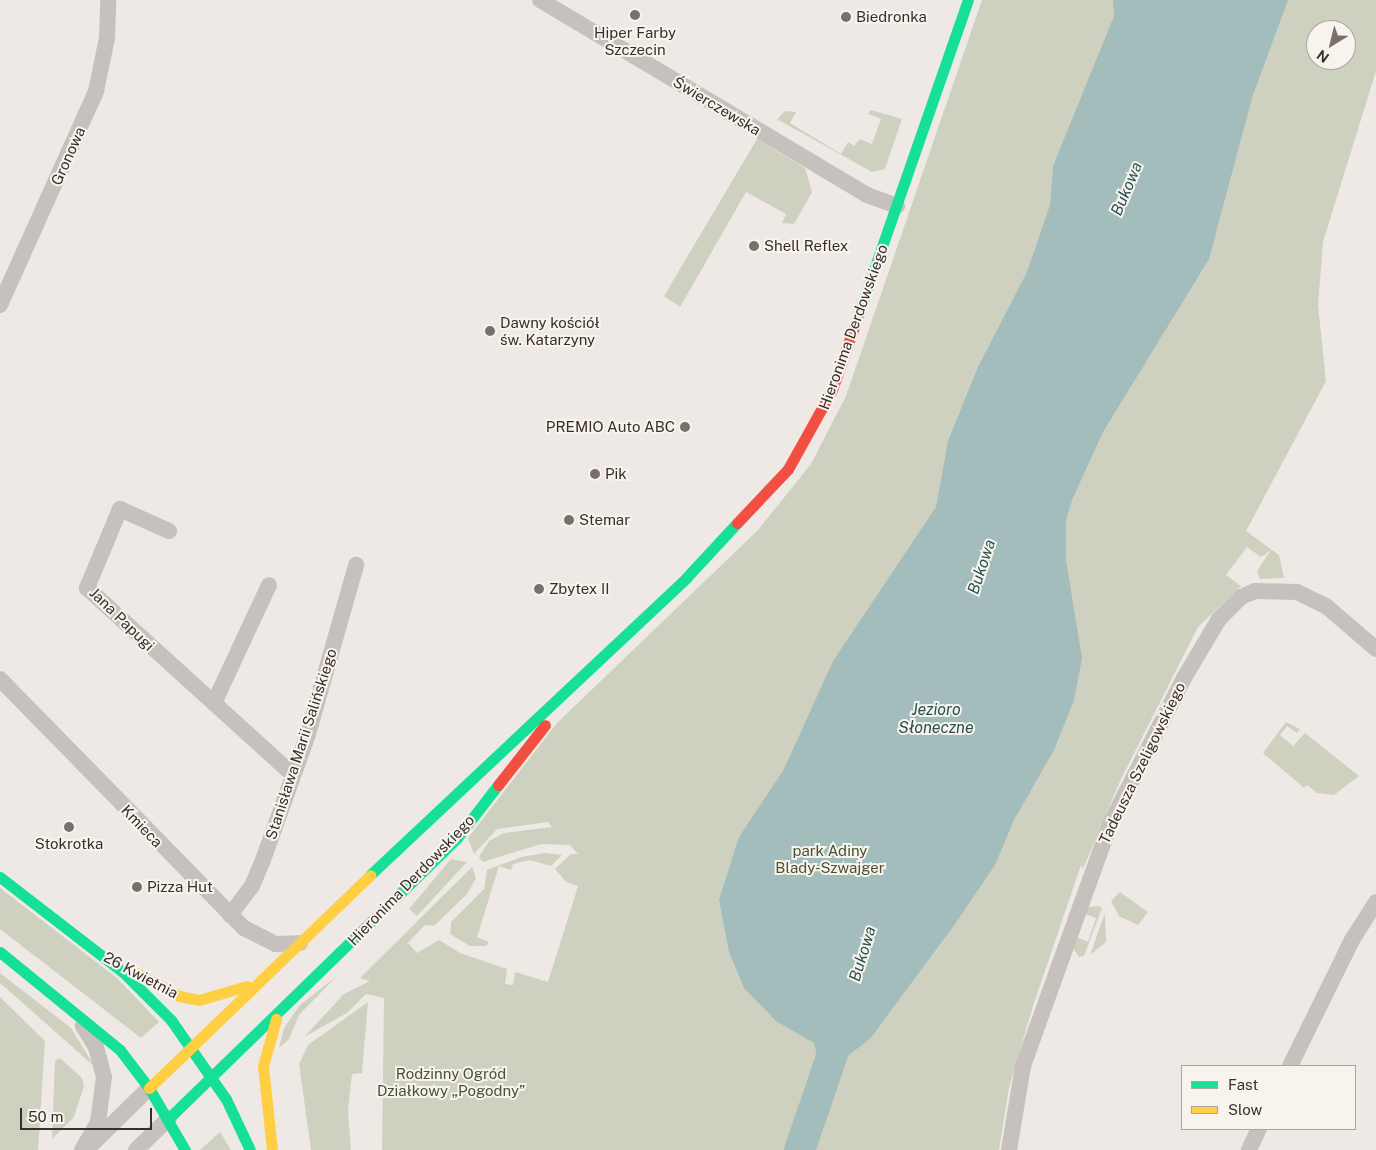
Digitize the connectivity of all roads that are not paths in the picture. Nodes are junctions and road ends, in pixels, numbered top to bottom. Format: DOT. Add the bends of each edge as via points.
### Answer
graph roads {
  1 [pos="108,0"];
  2 [pos="540,0"];
  3 [pos="968,0"];
  4 [pos="897,206"];
  5 [pos="0,306"];
  6 [pos="169,531"];
  7 [pos="356,565"];
  8 [pos="270,585"];
  9 [pos="635,626"];
  10 [pos="1376,649"];
  11 [pos="0,679"];
  12 [pos="214,704"];
  13 [pos="292,774"];
  14 [pos="0,877"];
  15 [pos="1376,902"];
  16 [pos="230,915"];
  17 [pos="300,943"];
  18 [pos="96,951"];
  19 [pos="0,952"];
  20 [pos="268,972"];
  21 [pos="61,999"];
  22 [pos="284,1008"];
  23 [pos="191,1046"];
  24 [pos="1291,1065"];
  25 [pos="212,1076"];
  26 [pos="149,1088"];
  27 [pos="168,1118"];
  28 [pos="1259,1130"];
  29 [pos="84,1150"];
  30 [pos="136,1150"];
  31 [pos="185,1150"];
  32 [pos="250,1150"];
  33 [pos="272,1150"];
  34 [pos="1008,1150"];
  35 [pos="1249,1150"];
  1 -- 5 [label="street, Gronowa" via="107,38 96,91"];
  2 -- 4 [label="street, Świerczewska" via="867,195"];
  3 -- 4 [label="main road, Hieronima Derdowskiego"];
  4 -- 9 [label="main road, Hieronima Derdowskiego" via="832,390 799,453 744,521"];
  6 -- 12 [label="street, Jana Papugi" via="120,509 86,588"];
  7 -- 13 [label="street, Stanisława Marii Salińskiego"];
  8 -- 12 [label="street"];
  9 -- 17 [label="main road, Hieronima Derdowskiego"];
  9 -- 22 [label="main road, Hieronima Derdowskiego" via="540,730 457,838"];
  10 -- 34 [label="street, Tadeusza Szeligowskiego" via="1326,606 1297,592 1255,592 1241,597 1219,619 1184,678 1111,822 1023,1066"];
  11 -- 16 [label="street, Kmieca"];
  12 -- 13 [label="street, Jana Papugi"];
  13 -- 16 [label="street, Stanisława Marii Salińskiego" via="258,874"];
  14 -- 18 [label="main road, 26 Kwietnia"];
  15 -- 24 [label="street"];
  16 -- 17 [label="street, Kmieca" via="265,941"];
  17 -- 20 [label="main road, Hieronima Derdowskiego"];
  18 -- 20 [label="main road, 26 Kwietnia" via="167,991 199,1000 231,994"];
  18 -- 23 [label="main road, 26 Kwietnia" via="146,994"];
  19 -- 21 [label="main road"];
  20 -- 23 [label="main road, Hieronima Derdowskiego"];
  21 -- 26 [label="main road" via="120,1050"];
  21 -- 29 [label="street" via="92,1039 103,1069 98,1122"];
  22 -- 25 [label="main road, Hieronima Derdowskiego"];
  22 -- 33 [label="main road" via="263,1054 263,1095"];
  23 -- 25 [label="main road"];
  23 -- 26 [label="main road, Hieronima Derdowskiego"];
  25 -- 27 [label="main road, Hieronima Derdowskiego"];
  25 -- 32 [label="main road"];
  26 -- 27 [label="main road"];
  26 -- 29 [label="street, Hieronima Derdowskiego"];
  27 -- 30 [label="street, Hieronima Derdowskiego"];
  27 -- 31 [label="main road"];
  28 -- 35 [label="street"];
}
